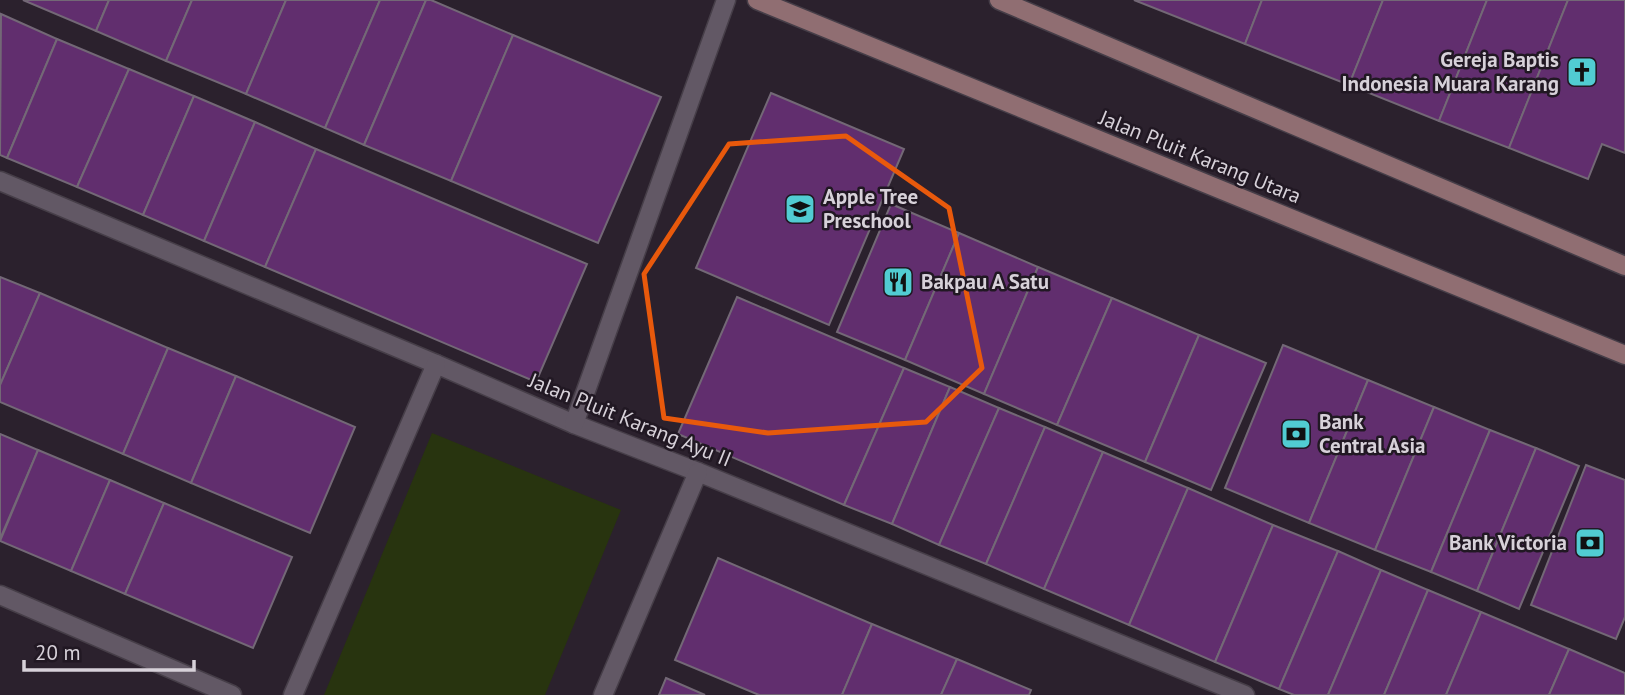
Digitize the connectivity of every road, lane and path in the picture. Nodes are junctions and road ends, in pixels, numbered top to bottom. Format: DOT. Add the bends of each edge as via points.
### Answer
graph roads {
  1 [pos="726,0"];
  2 [pos="757,0"];
  3 [pos="1005,1"];
  4 [pos="0,181"];
  5 [pos="1625,266"];
  6 [pos="1625,355"];
  7 [pos="436,364"];
  8 [pos="574,424"];
  9 [pos="698,472"];
  10 [pos="0,595"];
  11 [pos="232,695"];
  12 [pos="293,695"];
  13 [pos="603,695"];
  14 [pos="1245,695"];
  1 -- 8 [label="street"];
  2 -- 6 [label="street, Jalan Pluit Karang Utara"];
  3 -- 5 [label="street"];
  4 -- 7 [label="street, Jalan Pluit Karang Ayu II"];
  7 -- 8 [label="street, Jalan Pluit Karang Ayu II"];
  7 -- 12 [label="street"];
  8 -- 9 [label="street, Jalan Pluit Karang Ayu II"];
  9 -- 13 [label="street"];
  9 -- 14 [label="street, Jalan Pluit Karang Ayu II"];
  10 -- 11 [label="street"];
}
